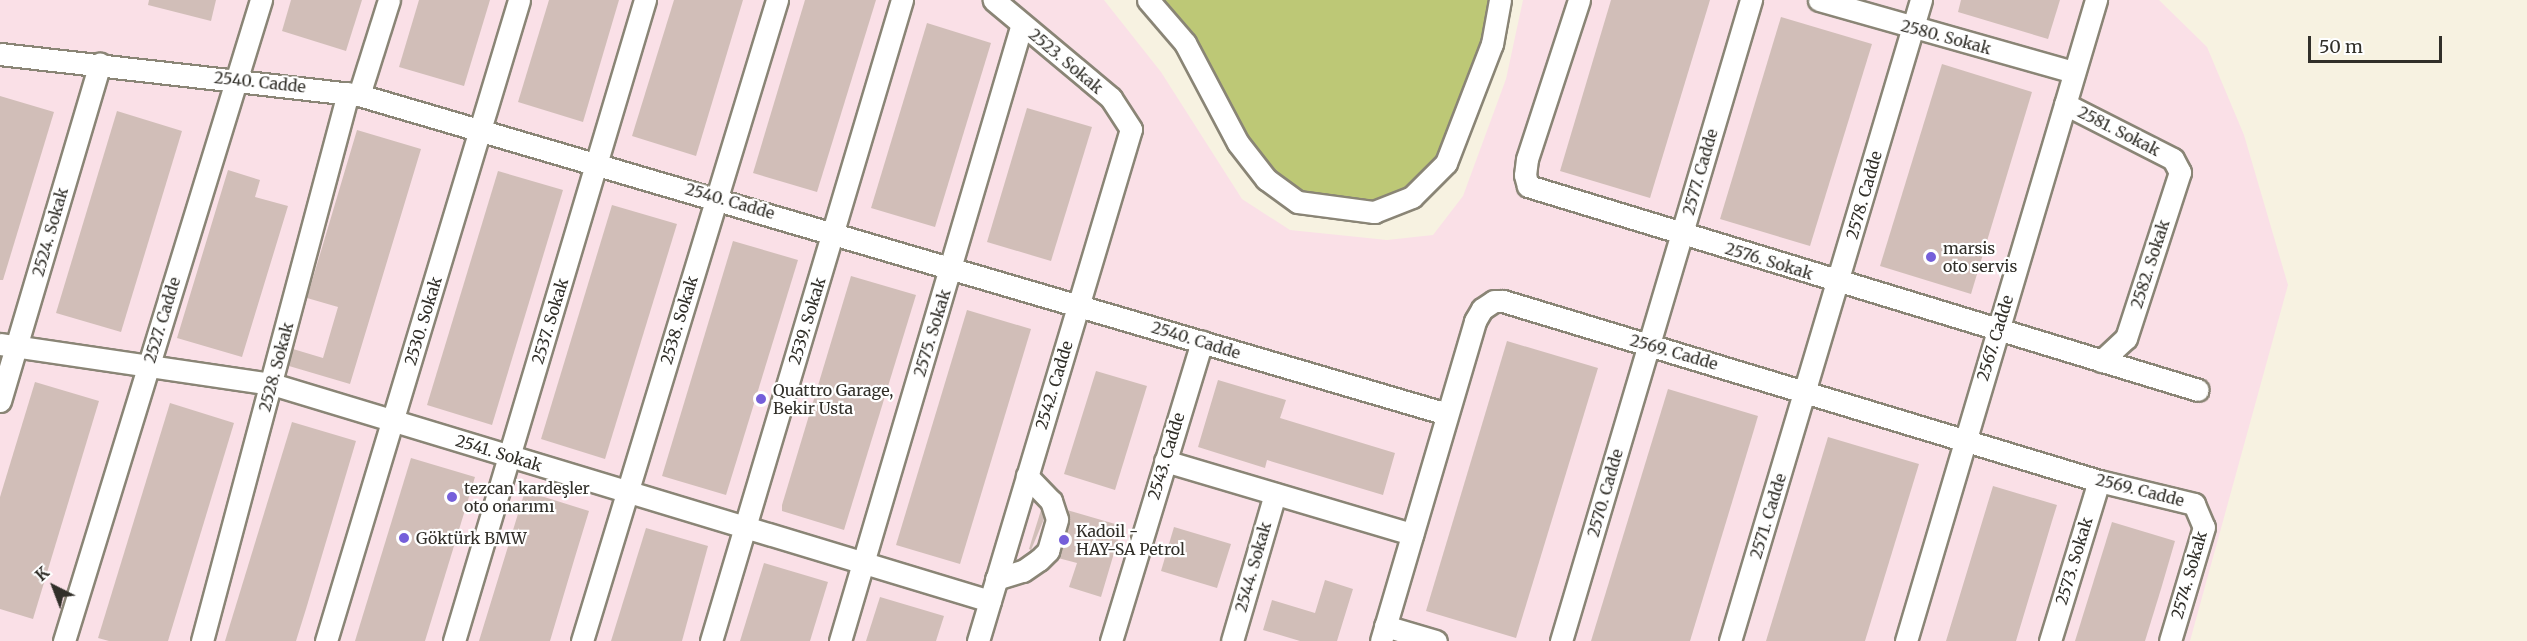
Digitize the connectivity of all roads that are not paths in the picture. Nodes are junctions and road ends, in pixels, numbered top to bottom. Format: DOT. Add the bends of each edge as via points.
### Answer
graph roads {
  1 [pos="261,0"];
  2 [pos="389,0"];
  3 [pos="519,0"];
  4 [pos="645,0"];
  5 [pos="777,0"];
  6 [pos="902,0"];
  7 [pos="994,0"];
  8 [pos="1148,0"];
  9 [pos="1500,0"];
  10 [pos="1579,0"];
  11 [pos="1751,0"];
  12 [pos="1819,0"];
  13 [pos="1921,0"];
  14 [pos="2096,0"];
  15 [pos="1022,24"];
  16 [pos="1913,28"];
  17 [pos="0,54"];
  18 [pos="100,64"];
  19 [pos="2074,72"];
  20 [pos="237,80"];
  21 [pos="354,94"];
  22 [pos="2065,104"];
  23 [pos="480,129"];
  24 [pos="1131,129"];
  25 [pos="2173,159"];
  26 [pos="597,163"];
  27 [pos="717,197"];
  28 [pos="834,231"];
  29 [pos="1682,235"];
  30 [pos="952,267"];
  31 [pos="1839,282"];
  32 [pos="1079,304"];
  33 [pos="1997,330"];
  34 [pos="1202,341"];
  35 [pos="1649,344"];
  36 [pos="8,346"];
  37 [pos="2102,362"];
  38 [pos="148,367"];
  39 [pos="272,384"];
  40 [pos="2198,390"];
  41 [pos="1807,391"];
  42 [pos="0,401"];
  43 [pos="1447,414"];
  44 [pos="392,421"];
  45 [pos="1964,441"];
  46 [pos="509,456"];
  47 [pos="1165,461"];
  48 [pos="1027,476"];
  49 [pos="2098,481"];
  50 [pos="627,492"];
  51 [pos="1275,494"];
  52 [pos="2199,509"];
  53 [pos="745,527"];
  54 [pos="1412,534"];
  55 [pos="863,563"];
  56 [pos="996,579"];
  57 [pos="990,601"];
  58 [pos="1383,633"];
  59 [pos="64,641"];
  60 [pos="202,641"];
  61 [pos="326,641"];
  62 [pos="454,641"];
  63 [pos="582,641"];
  64 [pos="711,641"];
  65 [pos="840,641"];
  66 [pos="978,641"];
  67 [pos="1111,641"];
  68 [pos="1232,641"];
  69 [pos="1436,641"];
  70 [pos="1561,641"];
  71 [pos="1730,641"];
  72 [pos="1906,641"];
  73 [pos="2050,641"];
  74 [pos="2170,641"];
  1 -- 20 [label="street, 2527. Cadde"];
  2 -- 21 [label="street, 2528. Sokak"];
  3 -- 23 [label="street, 2530. Sokak"];
  4 -- 26 [label="street, 2537. Sokak"];
  5 -- 27 [label="street, 2538. Sokak"];
  6 -- 28 [label="street, 2539. Sokak"];
  7 -- 15 [label="street, 2523. Sokak"];
  8 -- 9 [label="street" via="1185,43 1238,143 1266,179 1298,202 1374,212 1412,197 1446,163 1492,44"];
  10 -- 29 [label="street, 2576. Sokak" via="1527,159 1524,175 1528,186"];
  11 -- 29 [label="street, 2577. Cadde"];
  12 -- 16 [label="street, 2580. Sokak"];
  13 -- 16 [label="street, 2578. Cadde"];
  14 -- 19 [label="street, 2567. Cadde"];
  15 -- 24 [label="street, 2523. Sokak" via="1111,98"];
  15 -- 30 [label="street, 2575. Sokak"];
  16 -- 19 [label="street, 2580. Sokak"];
  16 -- 31 [label="street, 2578. Cadde"];
  17 -- 18 [label="street, 2540. Cadde"];
  18 -- 20 [label="street, 2540. Cadde"];
  18 -- 36 [label="street, 2524. Sokak"];
  19 -- 22 [label="street, 2567. Cadde"];
  20 -- 21 [label="street, 2540. Cadde"];
  20 -- 38 [label="street, 2527. Cadde"];
  21 -- 23 [label="street, 2540. Cadde"];
  21 -- 39 [label="street, 2528. Sokak"];
  22 -- 25 [label="street, 2581. Sokak"];
  22 -- 33 [label="street, 2567. Cadde"];
  23 -- 26 [label="street, 2540. Cadde"];
  23 -- 44 [label="street, 2530. Sokak"];
  24 -- 32 [label="street, 2542. Cadde"];
  25 -- 37 [label="street, 2582. Sokak" via="2180,172 2178,180 2126,338"];
  26 -- 27 [label="street, 2540. Cadde"];
  26 -- 46 [label="street, 2537. Sokak"];
  27 -- 28 [label="street, 2540. Cadde"];
  27 -- 50 [label="street, 2538. Sokak"];
  28 -- 30 [label="street, 2540. Cadde"];
  28 -- 53 [label="street, 2539. Sokak"];
  29 -- 31 [label="street, 2576. Sokak"];
  29 -- 35 [label="street, 2577. Cadde"];
  30 -- 32 [label="street, 2540. Cadde"];
  30 -- 55 [label="street, 2575. Sokak"];
  31 -- 33 [label="street, 2576. Sokak"];
  31 -- 41 [label="street, 2578. Cadde"];
  32 -- 34 [label="street, 2540. Cadde"];
  32 -- 48 [label="street, 2542. Cadde"];
  33 -- 37 [label="street, 2576. Sokak"];
  33 -- 45 [label="street, 2567. Cadde"];
  34 -- 43 [label="street, 2540. Cadde"];
  34 -- 47 [label="street, 2543. Cadde"];
  35 -- 41 [label="street, 2569. Cadde"];
  35 -- 43 [label="street, 2569. Cadde" via="1494,301 1474,321"];
  35 -- 70 [label="street, 2570. Cadde"];
  36 -- 38 [label="street, 2541. Sokak"];
  36 -- 42 [label="street, 2524. Sokak"];
  37 -- 40 [label="street, 2576. Sokak"];
  38 -- 39 [label="street, 2541. Sokak"];
  38 -- 59 [label="street, 2527. Cadde"];
  39 -- 44 [label="street, 2541. Sokak"];
  39 -- 60 [label="street, 2528. Sokak"];
  41 -- 45 [label="street, 2569. Cadde"];
  41 -- 71 [label="street, 2571. Cadde"];
  43 -- 54 [label="street, 2569. Cadde"];
  44 -- 46 [label="street, 2541. Sokak"];
  44 -- 61 [label="street, 2530. Sokak"];
  45 -- 49 [label="street, 2569. Cadde"];
  45 -- 72 [label="street, 2567. Cadde"];
  46 -- 50 [label="street, 2541. Sokak"];
  46 -- 62 [label="street, 2537. Sokak"];
  47 -- 51 [label="street"];
  47 -- 67 [label="street, 2543. Cadde"];
  48 -- 56 [label="street, 2542. Cadde"];
  48 -- 56 [label="street" via="1051,501 1058,519 1048,551 1039,560 1023,571"];
  49 -- 52 [label="street, 2569. Cadde" via="2194,504"];
  49 -- 73 [label="street, 2573. Sokak"];
  50 -- 53 [label="street, 2541. Sokak"];
  50 -- 63 [label="street, 2538. Sokak"];
  51 -- 54 [label="street"];
  51 -- 68 [label="street, 2544. Sokak"];
  52 -- 74 [label="street, 2574. Sokak" via="2204,527"];
  53 -- 55 [label="street, 2541. Sokak"];
  53 -- 64 [label="street, 2539. Sokak"];
  54 -- 58 [label="street, 2569. Cadde"];
  55 -- 57 [label="street, 2541. Sokak"];
  55 -- 65 [label="street, 2575. Sokak"];
  56 -- 57 [label="street, 2542. Cadde"];
  57 -- 66 [label="street, 2542. Cadde"];
  58 -- 69 [label="street"];
}
